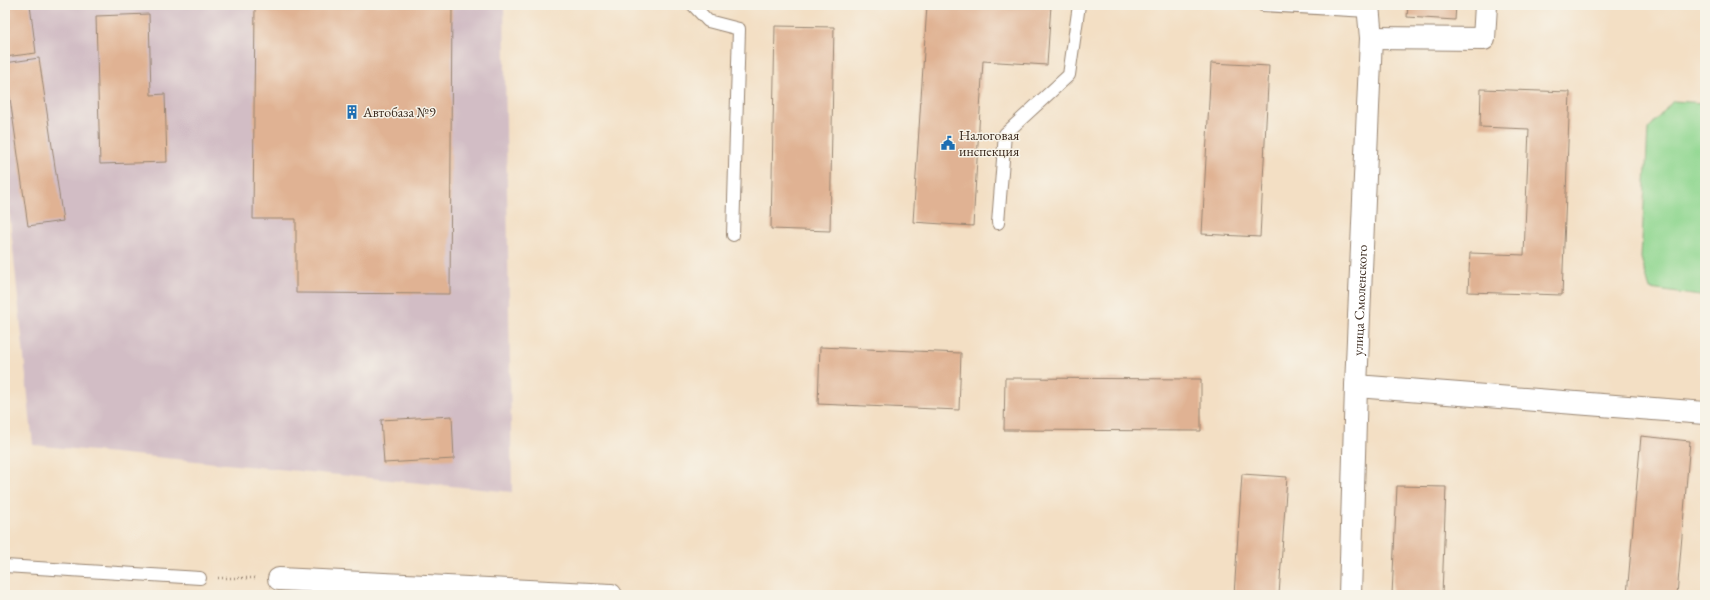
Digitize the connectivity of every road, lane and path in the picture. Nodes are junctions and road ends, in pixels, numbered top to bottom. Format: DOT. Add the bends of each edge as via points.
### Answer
graph roads {
  1 [pos="693,5"];
  2 [pos="1079,5"];
  3 [pos="1263,5"];
  4 [pos="1486,5"];
  5 [pos="1368,8"];
  6 [pos="1371,38"];
  7 [pos="998,222"];
  8 [pos="733,235"];
  9 [pos="1356,386"];
  10 [pos="1705,413"];
  11 [pos="5,566"];
  12 [pos="200,578"];
  13 [pos="279,579"];
  14 [pos="611,595"];
  15 [pos="1350,595"];
  1 -- 8 [label="lane" via="708,21 739,29"];
  2 -- 7 [label="lane" via="1069,75 1006,134"];
  3 -- 5 [label="lane"];
  4 -- 6 [label="street" via="1484,40"];
  5 -- 6 [label="street, улица Смоленского"];
  6 -- 9 [label="street, улица Смоленского"];
  9 -- 10 [label="street"];
  9 -- 15 [label="street, улица Смоленского"];
  11 -- 12 [label="lane"];
  12 -- 13 [label="path"];
  13 -- 14 [label="street"];
}
